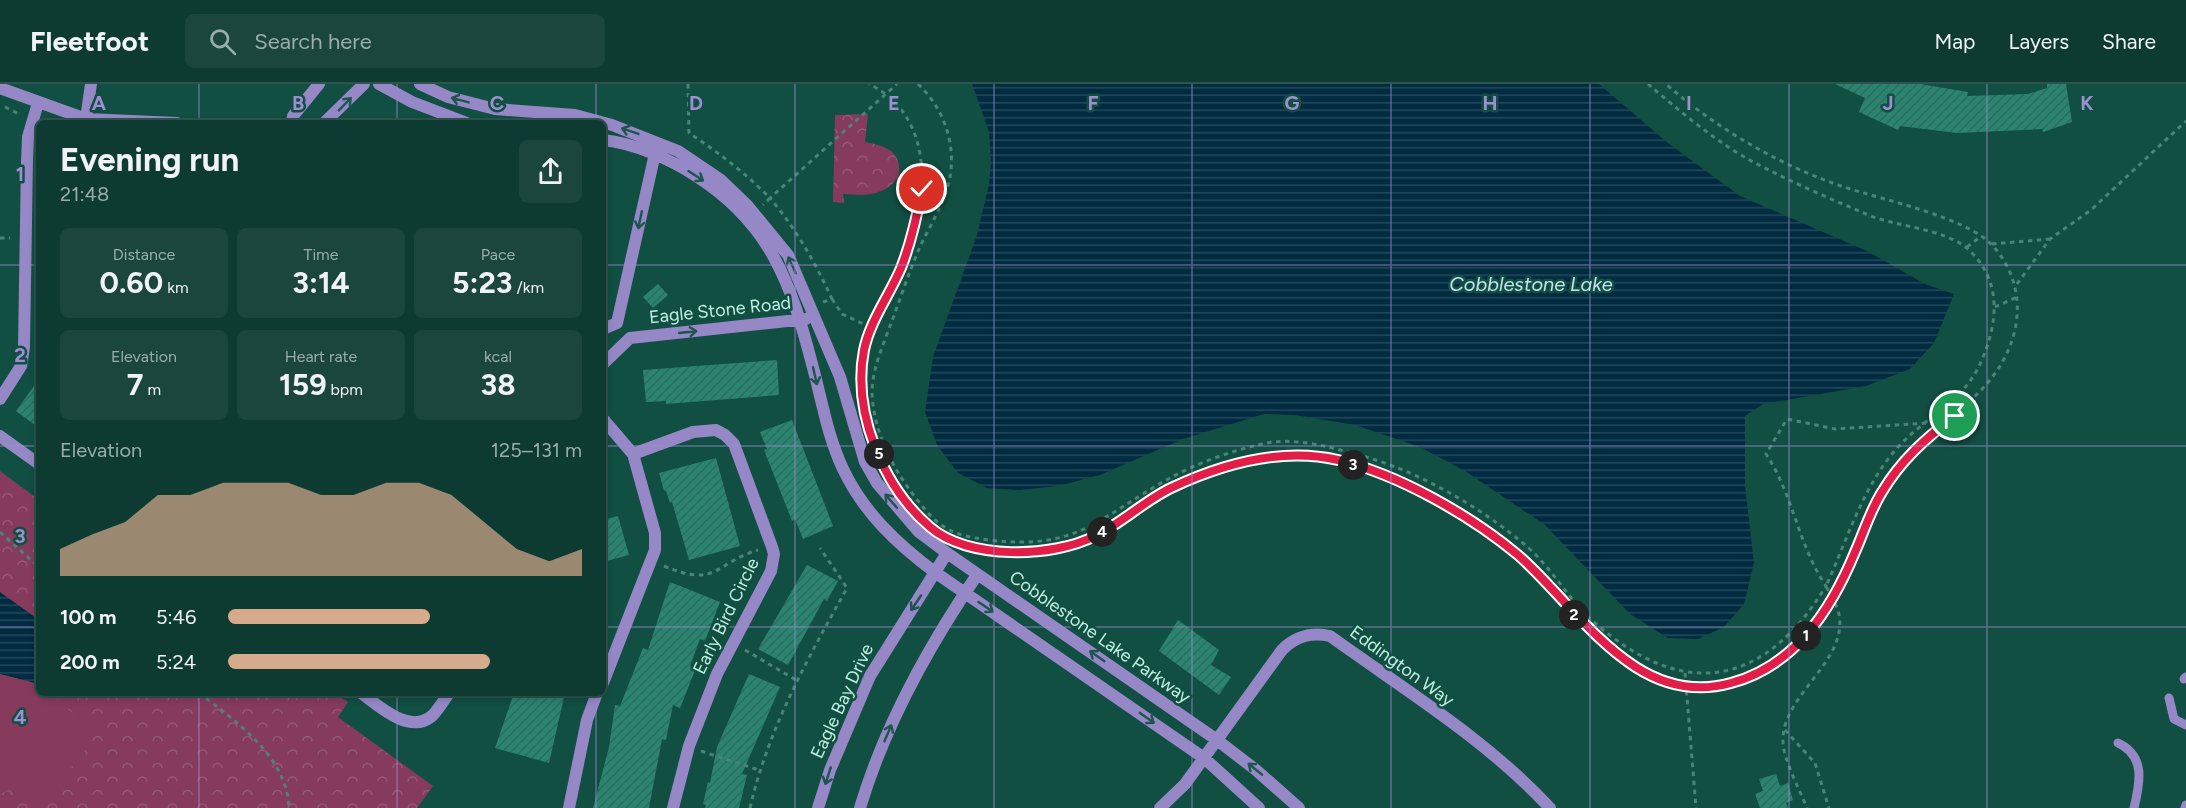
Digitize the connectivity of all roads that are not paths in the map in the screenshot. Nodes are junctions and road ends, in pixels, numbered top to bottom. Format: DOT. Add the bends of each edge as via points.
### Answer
graph roads {
  1 [pos="91,84"];
  2 [pos="319,84"];
  3 [pos="364,84"];
  4 [pos="379,84"];
  5 [pos="420,84"];
  6 [pos="0,88"];
  7 [pos="38,103"];
  8 [pos="499,110"];
  9 [pos="86,118"];
  10 [pos="122,120"];
  11 [pos="292,120"];
  12 [pos="327,120"];
  13 [pos="459,120"];
  14 [pos="498,120"];
  15 [pos="596,120"];
  16 [pos="606,123"];
  17 [pos="606,141"];
  18 [pos="658,142"];
  19 [pos="654,156"];
  20 [pos="25,212"];
  21 [pos="36,213"];
  22 [pos="800,319"];
  23 [pos="815,319"];
  24 [pos="617,323"];
  25 [pos="606,328"];
  26 [pos="630,338"];
  27 [pos="606,361"];
  28 [pos="0,399"];
  29 [pos="606,422"];
  30 [pos="0,436"];
  31 [pos="633,454"];
  32 [pos="36,462"];
  33 [pos="865,462"];
  34 [pos="843,469"];
  35 [pos="947,554"];
  36 [pos="936,573"];
  37 [pos="977,575"];
  38 [pos="965,593"];
  39 [pos="606,675"];
  40 [pos="365,696"];
  41 [pos="447,696"];
  42 [pos="596,696"];
  43 [pos="2169,698"];
  44 [pos="2186,725"];
  45 [pos="1217,740"];
  46 [pos="2118,744"];
  47 [pos="1204,758"];
  48 [pos="569,808"];
  49 [pos="674,808"];
  50 [pos="818,808"];
  51 [pos="860,808"];
  52 [pos="1160,808"];
  53 [pos="1259,808"];
  54 [pos="1299,808"];
  55 [pos="1550,808"];
  56 [pos="2134,808"];
  1 -- 9 [label="street"];
  2 -- 11 [label="street"];
  12 -- 3 [label="street, one-way"];
  4 -- 13 [label="street"];
  8 -- 5 [label="street, Cobblestone Lake Parkway, one-way" via="448,97"];
  6 -- 7 [label="street"];
  7 -- 9 [label="street"];
  7 -- 20 [label="street" via="28,137"];
  8 -- 14 [label="street"];
  15 -- 8 [label="street, Cobblestone Lake Parkway, one-way"];
  9 -- 10 [label="street"];
  18 -- 16 [label="street, Cobblestone Lake Parkway, one-way"];
  17 -- 19 [label="street"];
  18 -- 19 [label="street, Eagle Stone Road"];
  23 -- 18 [label="street, Cobblestone Lake Parkway, one-way" via="788,255 747,205 721,180"];
  19 -- 22 [label="street, one-way" via="714,187 761,235 778,261"];
  19 -- 24 [label="street, Eagle Stone Road, one-way"];
  20 -- 21 [label="street"];
  20 -- 28 [label="street" via="24,347 21,366"];
  22 -- 23 [label="street, Eagle Stone Road"];
  26 -- 22 [label="street, Eagle Stone Road, one-way"];
  22 -- 34 [label="street, one-way" via="830,439"];
  23 -- 33 [label="street, Cobblestone Lake Parkway" via="840,377"];
  24 -- 25 [label="street"];
  24 -- 26 [label="street, Eagle Stone Road"];
  26 -- 27 [label="street, Eagle Stone Road"];
  29 -- 31 [label="street"];
  30 -- 32 [label="street"];
  31 -- 39 [label="street" via="655,533 655,550"];
  31 -- 49 [label="street, Early Bird Circle" via="693,432 716,430 725,435 734,444 774,554 771,571 717,674 689,746"];
  33 -- 34 [label="street"];
  35 -- 33 [label="street, Cobblestone Lake Parkway, one-way" via="890,501"];
  34 -- 36 [label="street" via="884,530"];
  35 -- 36 [label="street, Eagle Bay Drive"];
  35 -- 37 [label="street, Cobblestone Lake Parkway"];
  36 -- 38 [label="street"];
  36 -- 50 [label="street, Eagle Bay Drive, one-way" via="870,676"];
  37 -- 38 [label="street"];
  45 -- 37 [label="street, Cobblestone Lake Parkway, one-way"];
  38 -- 47 [label="street, one-way"];
  51 -- 38 [label="street, one-way" via="908,688"];
  40 -- 41 [label="street" via="404,722 420,722 431,716"];
  42 -- 48 [label="street" via="586,720"];
  43 -- 44 [label="lane" via="2174,719"];
  45 -- 47 [label="street, Eddington Way"];
  54 -- 45 [label="street, Cobblestone Lake Parkway, one-way"];
  45 -- 55 [label="street, Eddington Way" via="1287,644 1307,635 1330,636 1490,752"];
  46 -- 56 [label="lane" via="2136,758 2140,770"];
  47 -- 52 [label="street, Eddington Way" via="1177,794"];
  47 -- 53 [label="street"];
}
